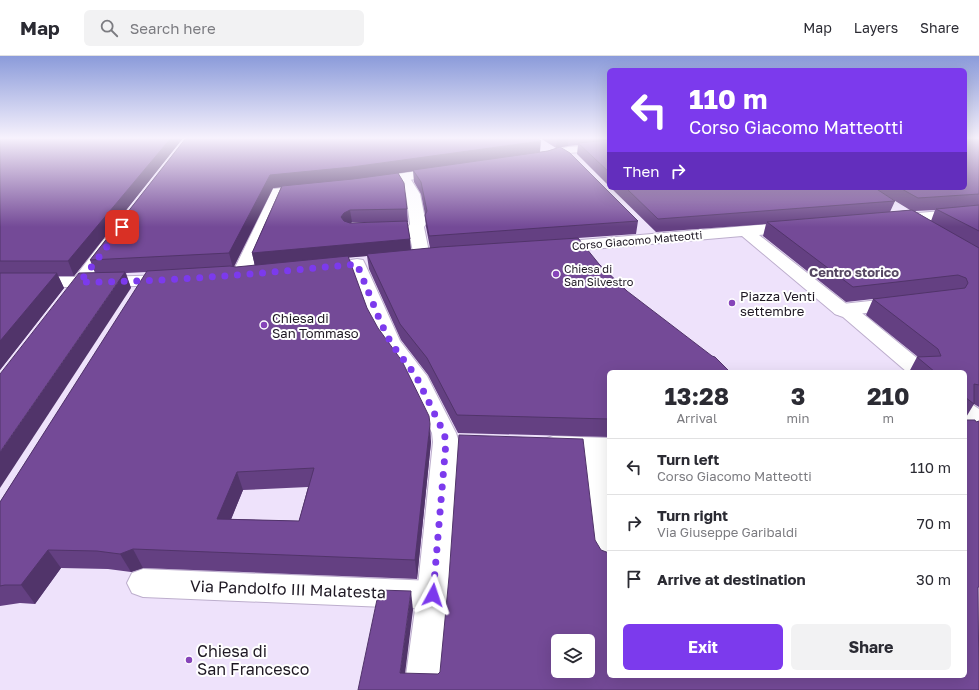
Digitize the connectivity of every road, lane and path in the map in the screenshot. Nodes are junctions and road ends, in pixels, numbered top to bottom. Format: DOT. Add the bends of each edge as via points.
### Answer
graph roads {
  1 [pos="459,169"];
  2 [pos="403,178"];
  3 [pos="361,184"];
  4 [pos="324,188"];
  5 [pos="888,204"];
  6 [pos="979,212"];
  7 [pos="908,217"];
  8 [pos="877,220"];
  9 [pos="808,226"];
  10 [pos="929,229"];
  11 [pos="746,232"];
  12 [pos="118,233"];
  13 [pos="422,257"];
  14 [pos="592,260"];
  15 [pos="356,264"];
  16 [pos="240,275"];
  17 [pos="185,279"];
  18 [pos="146,281"];
  19 [pos="0,282"];
  20 [pos="80,282"];
  21 [pos="68,299"];
  22 [pos="133,302"];
  23 [pos="913,302"];
  24 [pos="842,310"];
  25 [pos="918,370"];
  26 [pos="532,445"];
  27 [pos="602,447"];
  28 [pos="607,526"];
  29 [pos="143,583"];
  30 [pos="433,595"];
  31 [pos="422,690"];
  1 -- 2 [label="street"];
  2 -- 3 [label="street"];
  2 -- 13 [label="street" via="413,194 418,224 409,227"];
  4 -- 16 [label="street" via="278,192"];
  5 -- 7 [label="street"];
  6 -- 7 [label="street"];
  7 -- 8 [label="street"];
  7 -- 10 [label="street"];
  9 -- 11 [label="street, Corso Giacomo Matteotti"];
  11 -- 14 [label="street, Corso Giacomo Matteotti" via="645,234 573,245"];
  11 -- 24 [label="street"];
  12 -- 20 [label="street"];
  15 -- 30 [label="street" via="391,343 416,376 444,433 458,443"];
  17 -- 18 [label="street"];
  18 -- 20 [label="street"];
  18 -- 22 [label="street"];
  19 -- 20 [label="street"];
  20 -- 21 [label="street"];
  23 -- 24 [label="street"];
  24 -- 25 [label="street" via="850,313"];
  26 -- 27 [label="street"];
  27 -- 28 [label="street"];
  29 -- 30 [label="street, Via Pandolfo III Malatesta"];
  30 -- 31 [label="street"];
}
